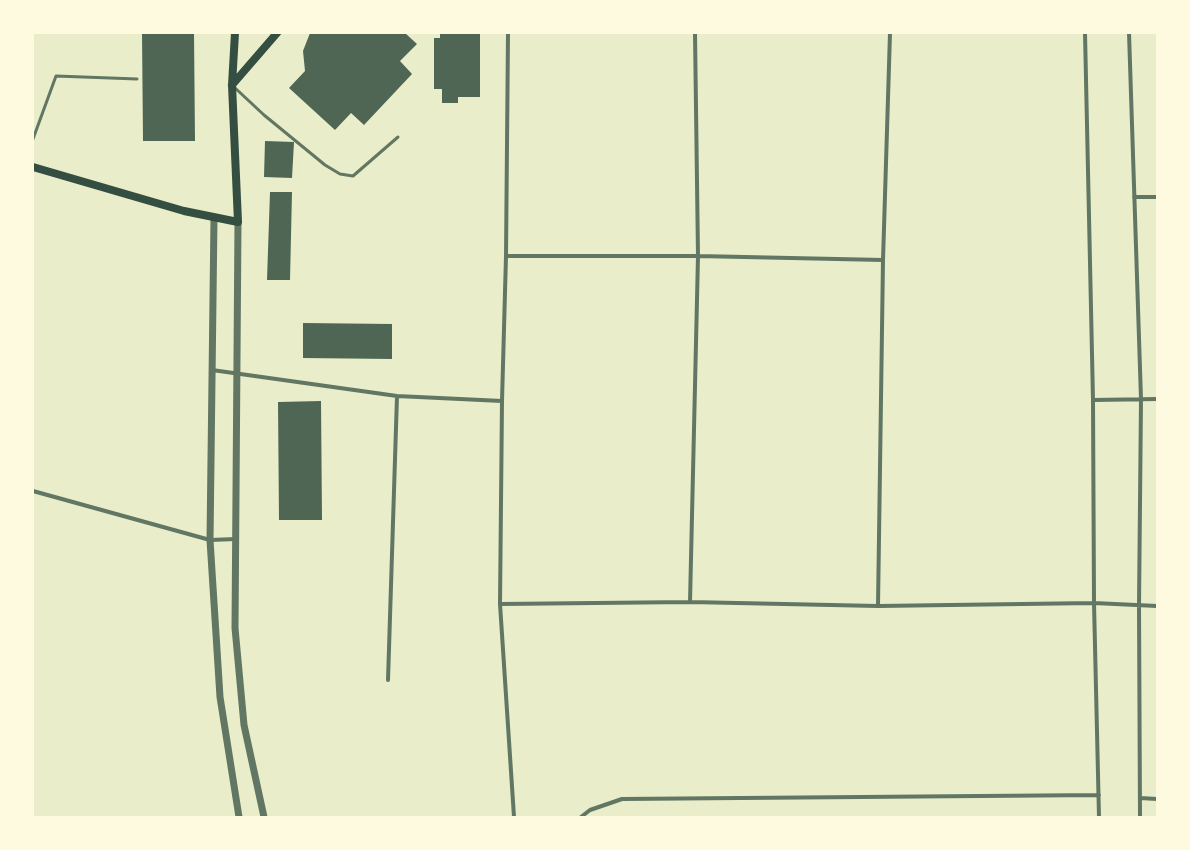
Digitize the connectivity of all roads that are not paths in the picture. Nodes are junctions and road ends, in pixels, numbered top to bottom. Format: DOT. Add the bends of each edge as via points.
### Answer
graph roads {
  1 [pos="235,33"];
  2 [pos="276,33"];
  3 [pos="508,33"];
  4 [pos="694,33"];
  5 [pos="890,33"];
  6 [pos="1085,33"];
  7 [pos="1128,33"];
  8 [pos="137,79"];
  9 [pos="232,85"];
  10 [pos="398,137"];
  11 [pos="33,139"];
  12 [pos="33,167"];
  13 [pos="1134,197"];
  14 [pos="1157,197"];
  15 [pos="214,218"];
  16 [pos="238,222"];
  17 [pos="506,256"];
  18 [pos="698,256"];
  19 [pos="883,260"];
  20 [pos="212,370"];
  21 [pos="238,373"];
  22 [pos="397,396"];
  23 [pos="1141,399"];
  24 [pos="1157,399"];
  25 [pos="1093,400"];
  26 [pos="502,401"];
  27 [pos="33,492"];
  28 [pos="237,539"];
  29 [pos="210,540"];
  30 [pos="690,602"];
  31 [pos="1094,603"];
  32 [pos="500,604"];
  33 [pos="878,606"];
  34 [pos="1139,606"];
  35 [pos="1157,606"];
  36 [pos="388,680"];
  37 [pos="1099,795"];
  38 [pos="1140,798"];
  39 [pos="1157,799"];
  40 [pos="239,817"];
  41 [pos="264,817"];
  42 [pos="514,817"];
  43 [pos="581,817"];
  44 [pos="1099,817"];
  45 [pos="1140,817"];
  1 -- 9 [label="main road"];
  2 -- 9 [label="main road"];
  3 -- 17 [label="street"];
  4 -- 18 [label="street"];
  5 -- 19 [label="street"];
  6 -- 25 [label="street"];
  7 -- 13 [label="street"];
  8 -- 11 [label="lane" via="56,76"];
  9 -- 10 [label="lane" via="264,115 340,174 353,176"];
  9 -- 16 [label="main road"];
  12 -- 15 [label="main road"];
  13 -- 14 [label="street"];
  13 -- 23 [label="street"];
  15 -- 16 [label="main road"];
  15 -- 20 [label="street"];
  16 -- 21 [label="street"];
  17 -- 18 [label="street"];
  17 -- 26 [label="street"];
  18 -- 19 [label="street"];
  18 -- 30 [label="street"];
  19 -- 33 [label="street"];
  20 -- 21 [label="street"];
  20 -- 29 [label="street"];
  21 -- 22 [label="street"];
  21 -- 28 [label="street"];
  22 -- 26 [label="street"];
  22 -- 36 [label="street"];
  23 -- 24 [label="street"];
  23 -- 25 [label="street"];
  23 -- 34 [label="street"];
  25 -- 31 [label="street"];
  26 -- 32 [label="street"];
  27 -- 29 [label="street"];
  28 -- 29 [label="street"];
  28 -- 41 [label="street" via="235,628 244,725"];
  29 -- 40 [label="street" via="220,698"];
  30 -- 32 [label="street"];
  30 -- 33 [label="street"];
  31 -- 33 [label="street"];
  31 -- 34 [label="street"];
  31 -- 37 [label="street"];
  32 -- 42 [label="street"];
  34 -- 35 [label="street"];
  34 -- 38 [label="street"];
  37 -- 43 [label="street" via="622,799 590,810"];
  37 -- 44 [label="street"];
  38 -- 39 [label="street"];
  38 -- 45 [label="street"];
}
